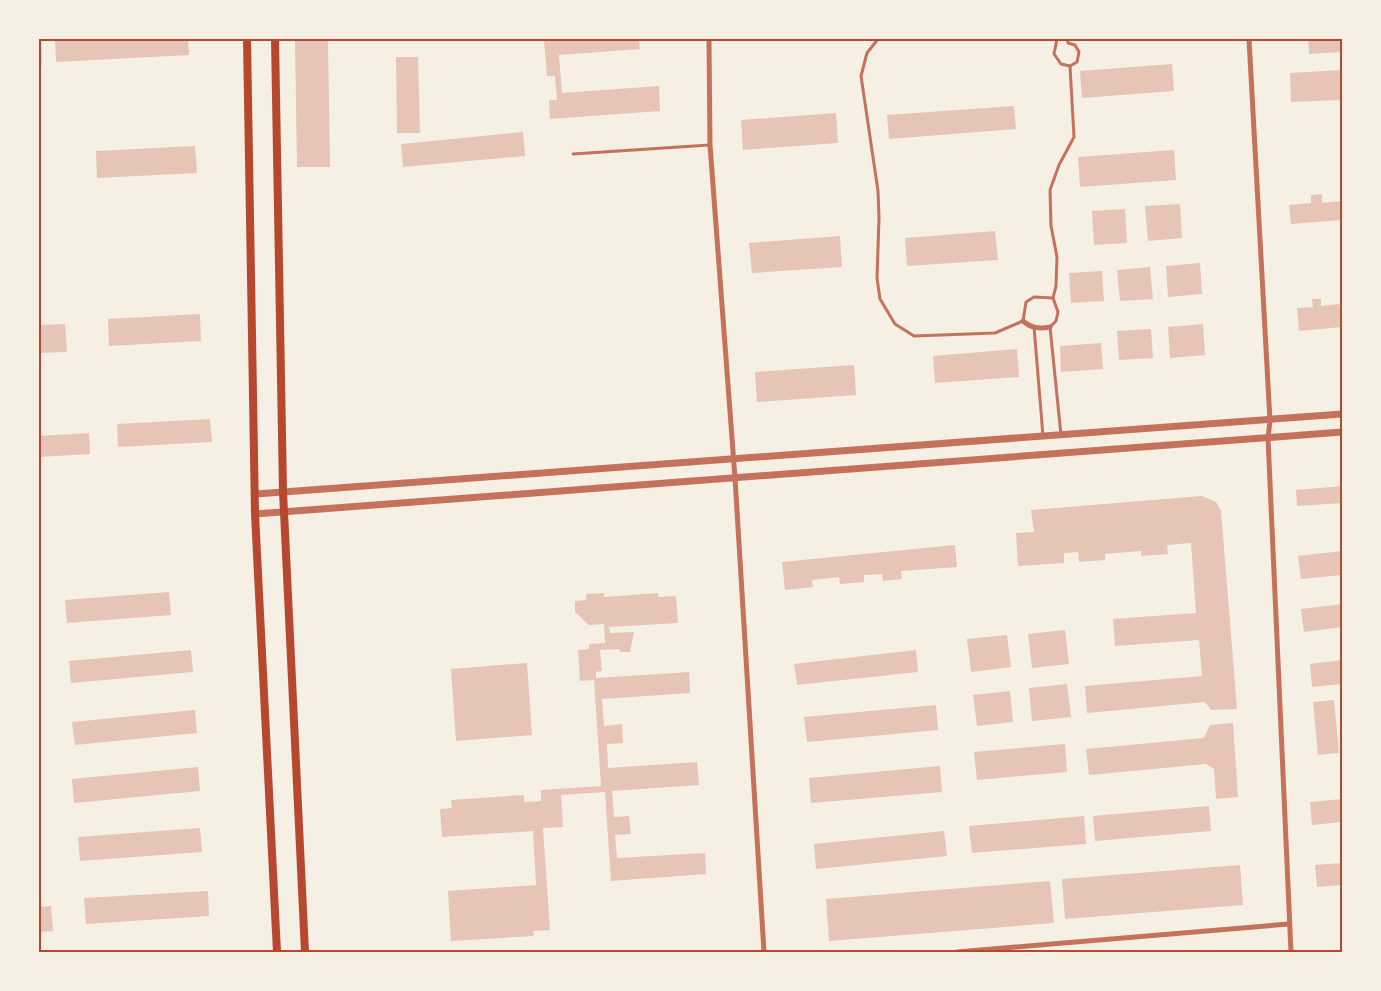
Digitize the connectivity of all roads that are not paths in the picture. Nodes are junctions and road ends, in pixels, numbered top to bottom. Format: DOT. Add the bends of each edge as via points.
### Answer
graph roads {
  1 [pos="247,39"];
  2 [pos="275,39"];
  3 [pos="709,39"];
  4 [pos="878,39"];
  5 [pos="1057,39"];
  6 [pos="1067,39"];
  7 [pos="1249,39"];
  8 [pos="1070,66"];
  9 [pos="710,145"];
  10 [pos="573,154"];
  11 [pos="1052,298"];
  12 [pos="1023,320"];
  13 [pos="1034,327"];
  14 [pos="1050,327"];
  15 [pos="1342,414"];
  16 [pos="1270,421"];
  17 [pos="1342,432"];
  18 [pos="1061,435"];
  19 [pos="1043,437"];
  20 [pos="1268,438"];
  21 [pos="734,478"];
  22 [pos="283,491"];
  23 [pos="256,494"];
  24 [pos="285,512"];
  25 [pos="256,514"];
  26 [pos="1289,924"];
  27 [pos="277,952"];
  28 [pos="305,952"];
  29 [pos="764,952"];
  30 [pos="956,952"];
  31 [pos="1291,952"];
  1 -- 23 [label="main road"];
  2 -- 22 [label="main road"];
  3 -- 9 [label="street"];
  4 -- 12 [label="lane" via="867,52 861,76 878,191 877,278 880,299 895,324 914,336 995,332"];
  5 -- 8 [label="lane" via="1054,54 1061,64"];
  6 -- 8 [label="lane" via="1068,44 1075,45 1079,52 1077,62"];
  7 -- 16 [label="street"];
  8 -- 11 [label="lane" via="1074,137 1050,190 1051,226 1057,256 1056,286"];
  9 -- 10 [label="lane"];
  9 -- 21 [label="street"];
  11 -- 12 [label="lane" via="1034,297 1026,302"];
  11 -- 14 [label="lane" via="1058,312"];
  12 -- 13 [label="street"];
  13 -- 14 [label="street"];
  13 -- 19 [label="lane"];
  14 -- 18 [label="lane"];
  15 -- 16 [label="street"];
  16 -- 18 [label="street"];
  16 -- 20 [label="street"];
  17 -- 20 [label="street"];
  18 -- 19 [label="street"];
  19 -- 22 [label="street"];
  20 -- 21 [label="street"];
  20 -- 26 [label="street"];
  21 -- 24 [label="street"];
  21 -- 29 [label="street"];
  22 -- 23 [label="street"];
  22 -- 24 [label="main road"];
  23 -- 25 [label="main road"];
  24 -- 25 [label="street"];
  24 -- 28 [label="main road"];
  25 -- 27 [label="main road"];
  26 -- 30 [label="street"];
  26 -- 31 [label="street"];
}
